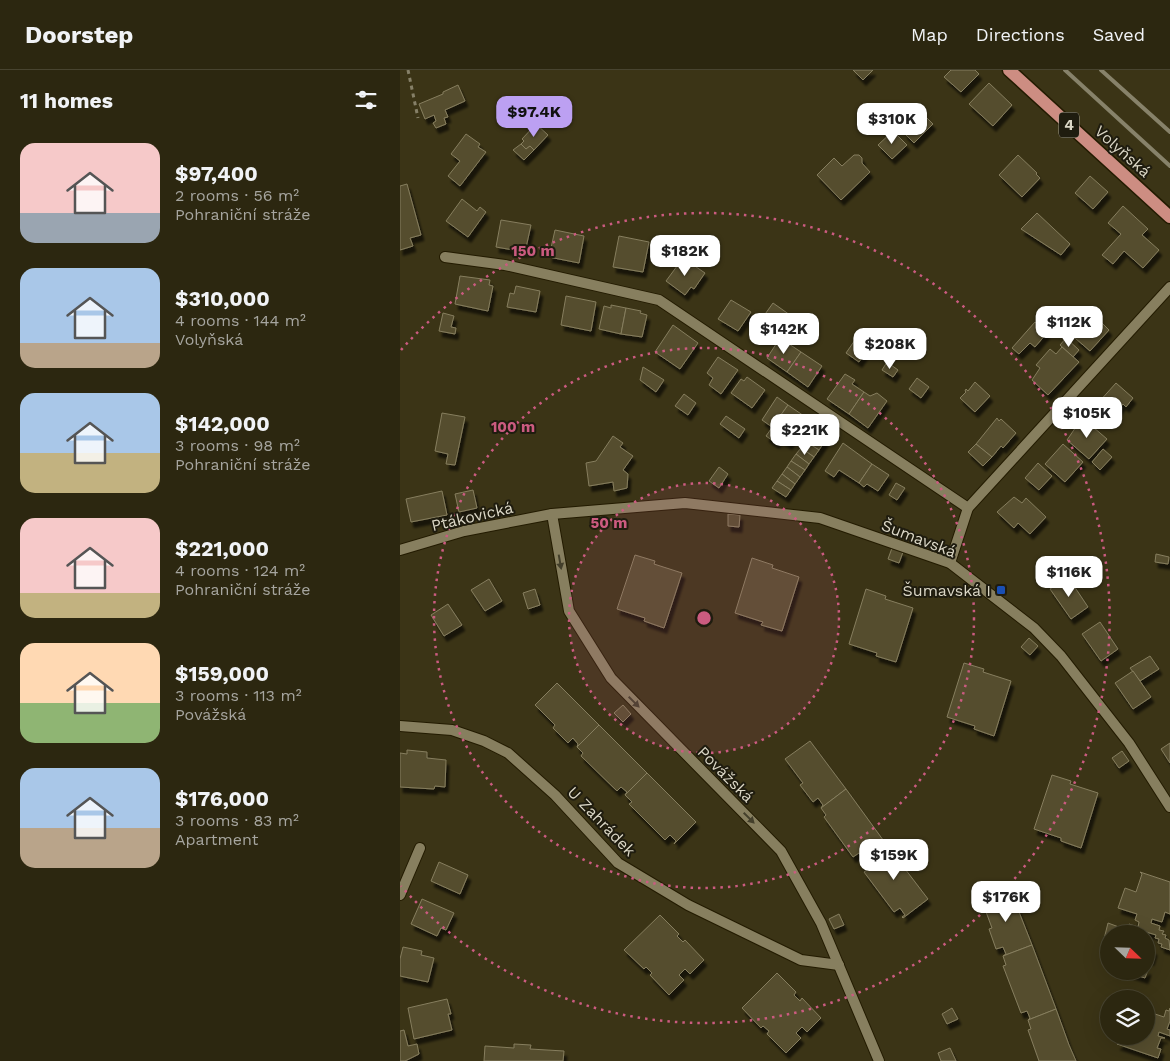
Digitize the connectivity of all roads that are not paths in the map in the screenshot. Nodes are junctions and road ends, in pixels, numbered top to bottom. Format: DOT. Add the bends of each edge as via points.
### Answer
graph roads {
  1 [pos="1009,70"];
  2 [pos="1170,216"];
  3 [pos="445,257"];
  4 [pos="1170,287"];
  5 [pos="968,508"];
  6 [pos="552,514"];
  7 [pos="400,550"];
  8 [pos="950,563"];
  9 [pos="400,726"];
  10 [pos="1170,806"];
  11 [pos="420,848"];
  12 [pos="400,895"];
  13 [pos="839,965"];
  14 [pos="879,1061"];
  1 -- 2 [label="main road, Volyňská / 4"];
  3 -- 5 [label="street" via="505,265 659,300"];
  4 -- 5 [label="street"];
  5 -- 8 [label="street"];
  6 -- 7 [label="street, Ptákovická" via="464,531"];
  6 -- 8 [label="street, Šumavská" via="685,503 820,518"];
  6 -- 13 [label="street, Povážská, one-way" via="569,611 610,678 782,851 821,923"];
  8 -- 10 [label="street, Šumavská" via="1034,628 1061,656 1129,743"];
  9 -- 13 [label="street, U Zahrádek" via="452,730 508,754 555,795 618,864 688,905 801,960"];
  11 -- 12 [label="street"];
  13 -- 14 [label="street, Povážská"];
}
